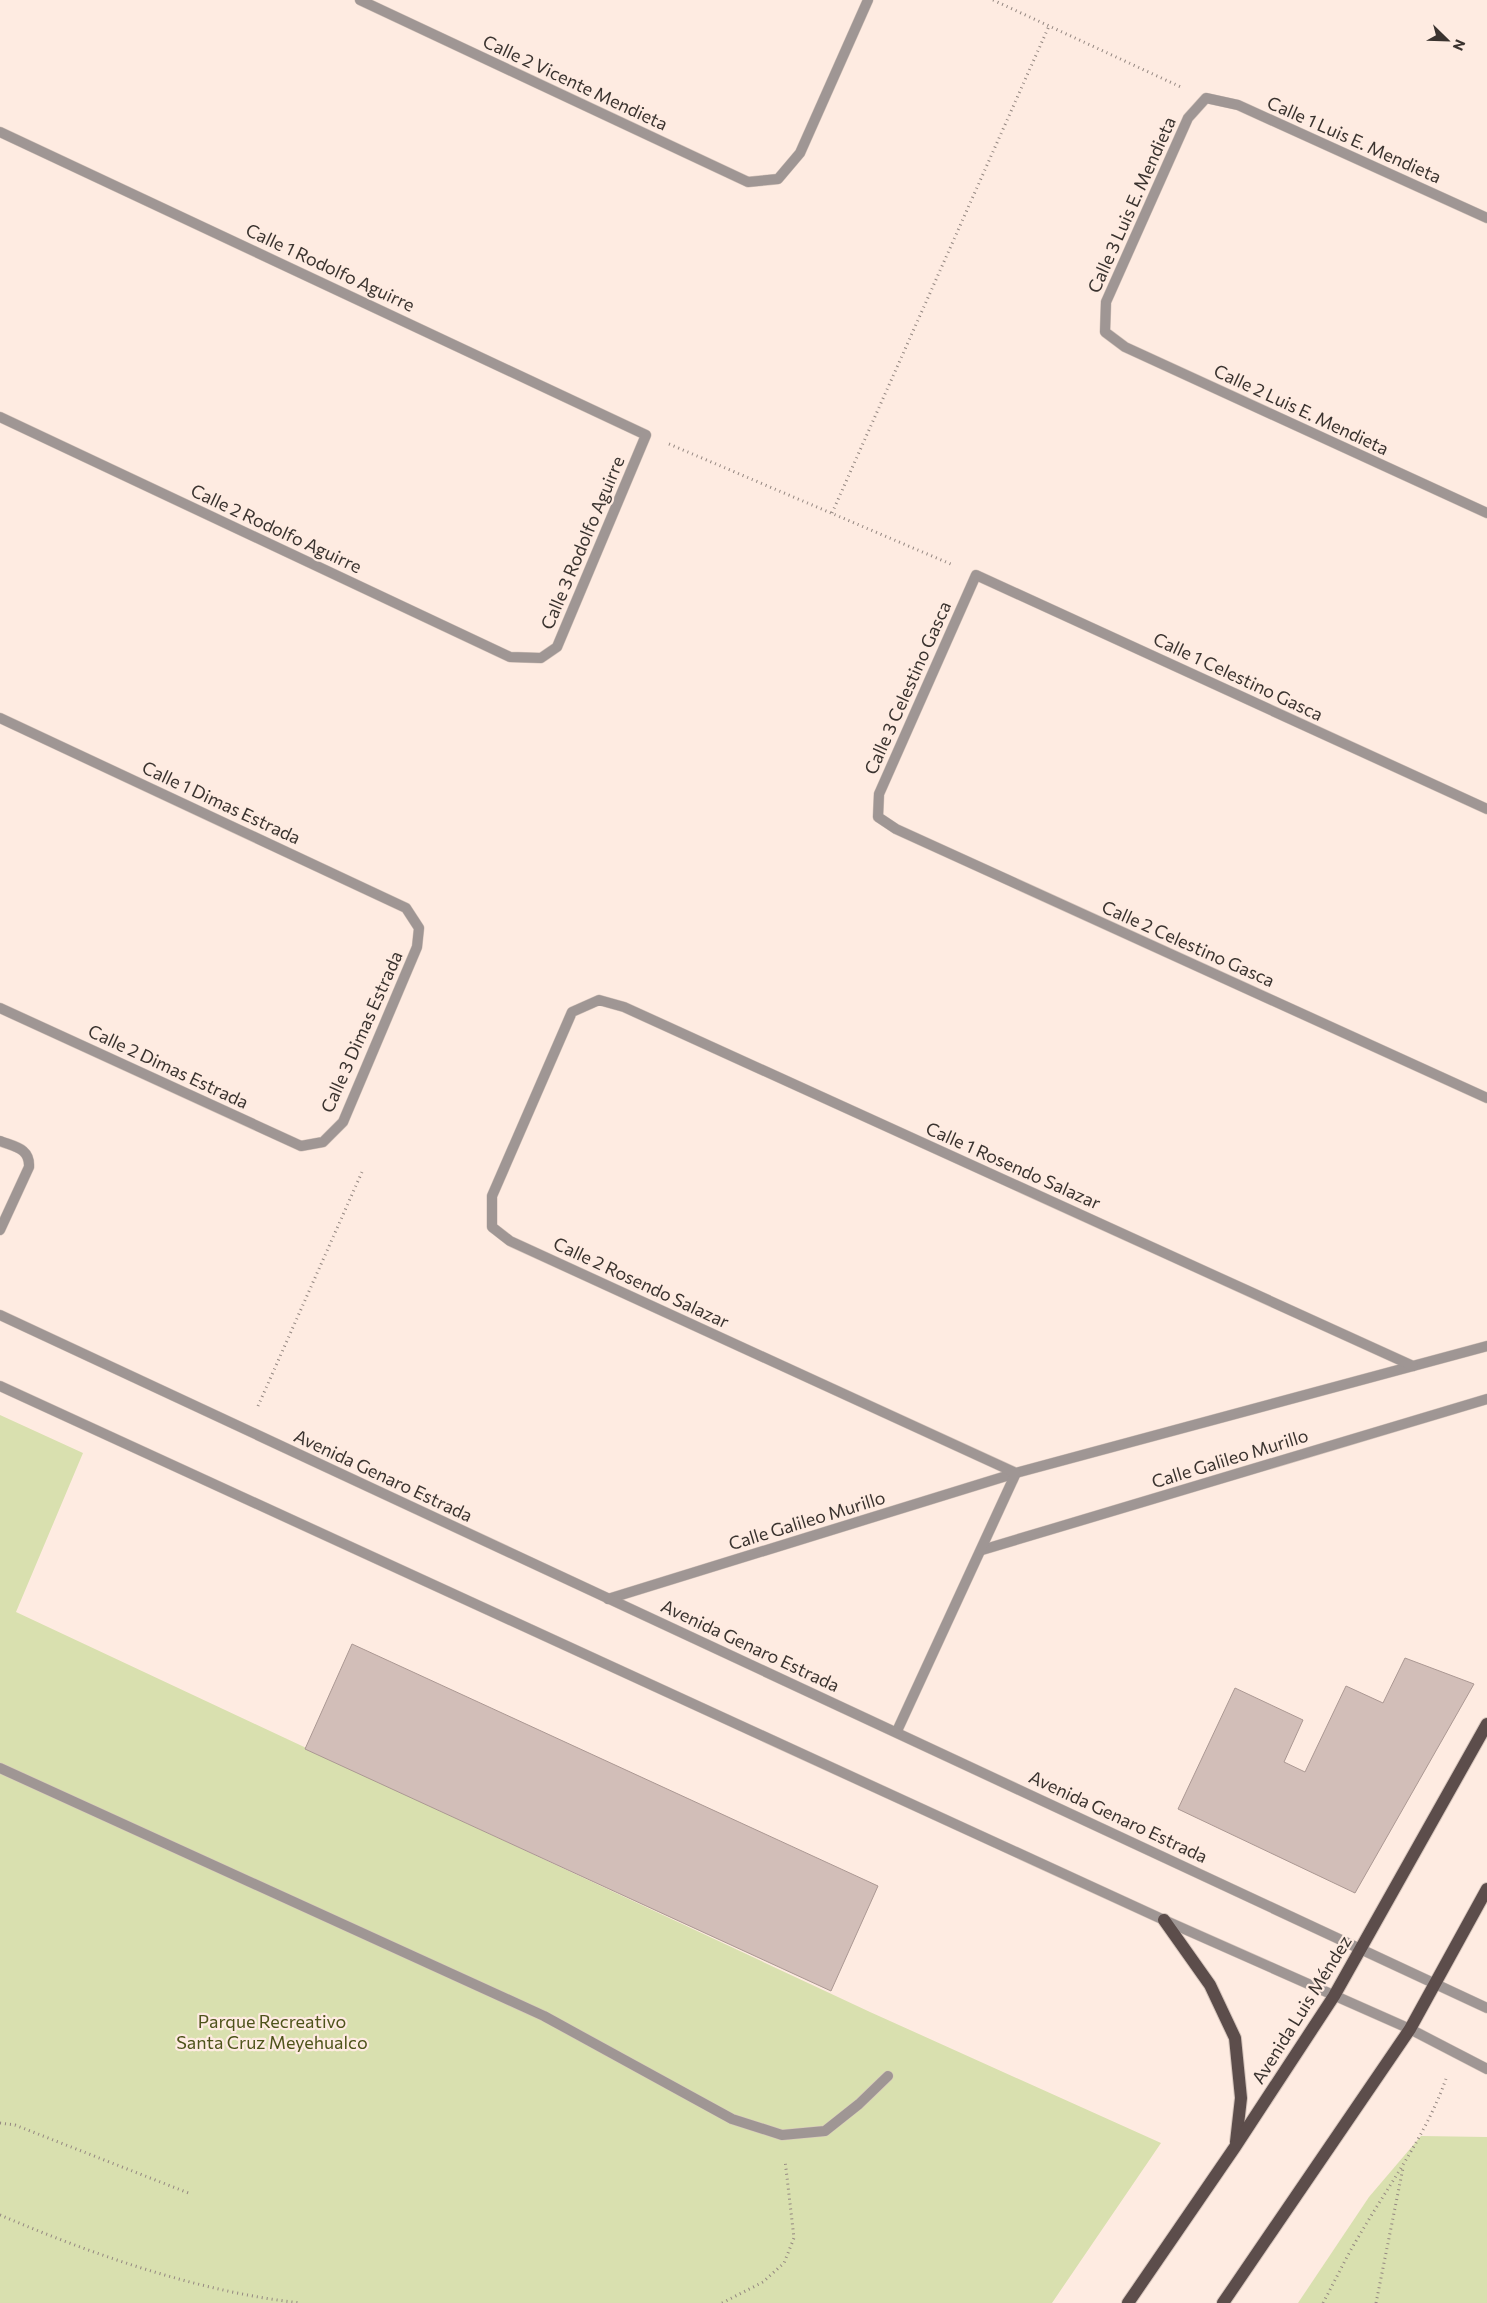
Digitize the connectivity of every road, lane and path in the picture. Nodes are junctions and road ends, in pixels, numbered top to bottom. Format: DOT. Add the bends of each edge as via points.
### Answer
graph roads {
  1 [pos="360,0"];
  2 [pos="868,0"];
  3 [pos="993,0"];
  4 [pos="1049,26"];
  5 [pos="1206,98"];
  6 [pos="0,132"];
  7 [pos="1487,218"];
  8 [pos="1105,332"];
  9 [pos="0,417"];
  10 [pos="646,434"];
  11 [pos="832,513"];
  12 [pos="1487,513"];
  13 [pos="976,575"];
  14 [pos="541,658"];
  15 [pos="0,718"];
  16 [pos="1487,809"];
  17 [pos="878,817"];
  18 [pos="419,928"];
  19 [pos="599,1000"];
  20 [pos="0,1008"];
  21 [pos="1487,1098"];
  22 [pos="0,1141"];
  23 [pos="323,1142"];
  24 [pos="362,1172"];
  25 [pos="0,1230"];
  26 [pos="0,1314"];
  27 [pos="1487,1346"];
  28 [pos="1413,1366"];
  29 [pos="0,1386"];
  30 [pos="1487,1399"];
  31 [pos="247,1430"];
  32 [pos="1016,1473"];
  33 [pos="982,1550"];
  34 [pos="608,1599"];
  35 [pos="1487,1724"];
  36 [pos="897,1731"];
  37 [pos="0,1768"];
  38 [pos="1487,1889"];
  39 [pos="1164,1920"];
  40 [pos="1362,1948"];
  41 [pos="1435,1984"];
  42 [pos="1334,1996"];
  43 [pos="1487,2008"];
  44 [pos="1410,2030"];
  45 [pos="1454,2052"];
  46 [pos="1487,2069"];
  47 [pos="888,2076"];
  48 [pos="0,2124"];
  49 [pos="782,2135"];
  50 [pos="1235,2147"];
  51 [pos="1403,2165"];
  52 [pos="191,2194"];
  53 [pos="0,2215"];
  54 [pos="301,2303"];
  55 [pos="722,2303"];
  56 [pos="1128,2303"];
  57 [pos="1223,2303"];
  58 [pos="1323,2303"];
  59 [pos="1376,2303"];
  1 -- 2 [label="street, Calle 2 Vicente Mendieta" via="748,182 778,179 800,153"];
  3 -- 4 [label="path"];
  4 -- 5 [label="path"];
  4 -- 11 [label="path"];
  5 -- 7 [label="street, Calle 1 Luis E. Mendieta" via="1238,104"];
  5 -- 8 [label="street, Calle 3 Luis E. Mendieta" via="1188,118 1106,302"];
  6 -- 10 [label="street, Calle 1 Rodolfo Aguirre"];
  8 -- 12 [label="street, Calle 2 Luis E. Mendieta" via="1125,347"];
  9 -- 14 [label="street, Calle 2 Rodolfo Aguirre" via="510,657"];
  10 -- 11 [label="path"];
  10 -- 14 [label="street, Calle 3 Rodolfo Aguirre" via="557,647"];
  11 -- 13 [label="path"];
  13 -- 16 [label="street, Calle 1 Celestino Gasca"];
  13 -- 17 [label="street, Calle 3 Celestino Gasca" via="879,794"];
  15 -- 18 [label="street, Calle 1 Dimas Estrada" via="406,908"];
  17 -- 21 [label="street, Calle 2 Celestino Gasca" via="896,829"];
  18 -- 23 [label="street, Calle 3 Dimas Estrada" via="417,947 343,1122"];
  19 -- 28 [label="street, Calle 1 Rosendo Salazar" via="624,1007"];
  19 -- 32 [label="street, Calle 2 Rosendo Salazar" via="572,1012 492,1196 492,1227 510,1242"];
  20 -- 23 [label="street, Calle 2 Dimas Estrada" via="301,1146"];
  22 -- 25 [label="street" via="26,1152 30,1158 30,1167"];
  24 -- 31 [label="path"];
  26 -- 31 [label="street, Avenida Genaro Estrada"];
  27 -- 28 [label="street, Calle Galileo Murillo"];
  28 -- 32 [label="street, Calle Galileo Murillo"];
  29 -- 39 [label="street"];
  30 -- 33 [label="street, Calle Galileo Murillo"];
  31 -- 34 [label="street, Avenida Genaro Estrada"];
  32 -- 33 [label="street"];
  32 -- 34 [label="street, Calle Galileo Murillo"];
  33 -- 36 [label="street"];
  34 -- 36 [label="street, Avenida Genaro Estrada"];
  35 -- 40 [label="main road, Avenida Luis Méndez"];
  36 -- 40 [label="street, Avenida Genaro Estrada"];
  37 -- 49 [label="street" via="544,2016 732,2119"];
  38 -- 41 [label="main road"];
  39 -- 42 [label="street"];
  39 -- 50 [label="main road" via="1210,1985 1235,2038 1241,2098"];
  40 -- 41 [label="street, Avenida Genaro Estrada"];
  40 -- 42 [label="main road, Avenida Luis Méndez"];
  41 -- 43 [label="street, Avenida Genaro Estrada"];
  41 -- 44 [label="main road"];
  42 -- 44 [label="street"];
  42 -- 50 [label="main road, Avenida Luis Méndez"];
  44 -- 45 [label="street"];
  44 -- 57 [label="main road"];
  45 -- 46 [label="street"];
  45 -- 51 [label="path" via="1437,2106"];
  47 -- 49 [label="street" via="825,2131"];
  48 -- 52 [label="path" via="15,2125"];
  49 -- 55 [label="path" via="794,2238 784,2263 763,2282"];
  50 -- 56 [label="main road, Avenida Luis Méndez"];
  51 -- 58 [label="path" via="1358,2237"];
  51 -- 59 [label="path"];
  53 -- 54 [label="path" via="138,2267 264,2299"];
}
